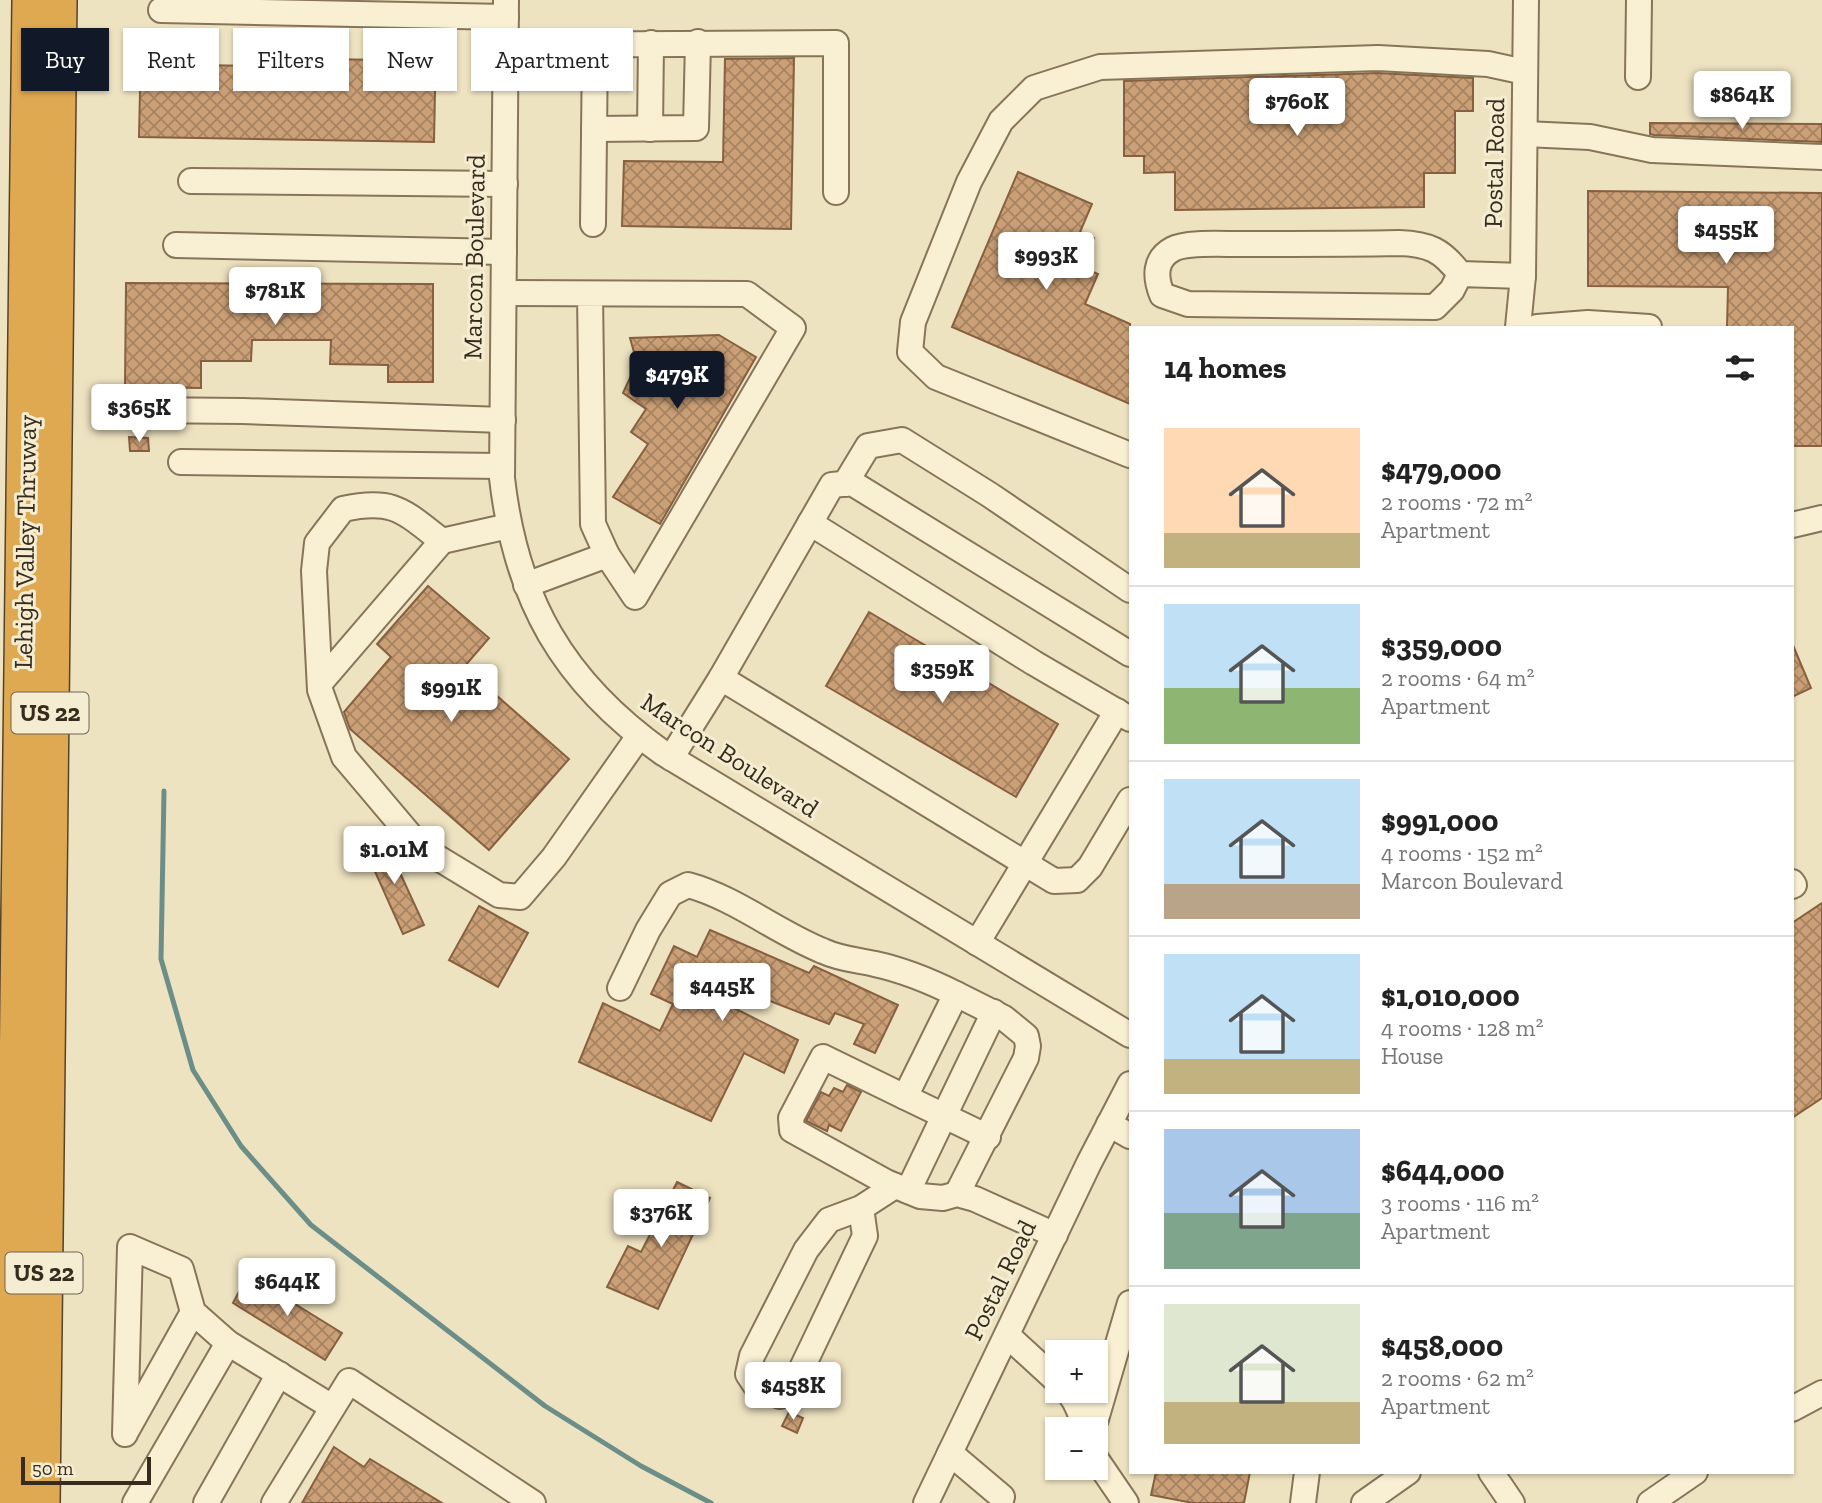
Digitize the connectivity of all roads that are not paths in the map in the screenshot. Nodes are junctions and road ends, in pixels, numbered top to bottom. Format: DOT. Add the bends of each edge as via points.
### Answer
graph roads {
  1 [pos="31,0"];
  2 [pos="58,0"];
  3 [pos="1526,0"];
  4 [pos="1639,0"];
  5 [pos="506,8"];
  6 [pos="160,10"];
  7 [pos="506,28"];
  8 [pos="651,43"];
  9 [pos="698,43"];
  10 [pos="633,44"];
  11 [pos="1525,72"];
  12 [pos="1639,77"];
  13 [pos="506,91"];
  14 [pos="594,91"];
  15 [pos="594,129"];
  16 [pos="650,129"];
  17 [pos="1525,134"];
  18 [pos="1822,157"];
  19 [pos="191,181"];
  20 [pos="505,184"];
  21 [pos="836,192"];
  22 [pos="593,224"];
  23 [pos="176,246"];
  24 [pos="504,252"];
  25 [pos="1460,274"];
  26 [pos="1522,276"];
  27 [pos="504,293"];
  28 [pos="590,294"];
  29 [pos="1333,317"];
  30 [pos="1421,317"];
  31 [pos="1518,326"];
  32 [pos="1550,326"];
  33 [pos="1634,326"];
  34 [pos="136,410"];
  35 [pos="503,420"];
  36 [pos="1129,455"];
  37 [pos="181,462"];
  38 [pos="502,466"];
  39 [pos="845,484"];
  40 [pos="25,509"];
  41 [pos="1822,518"];
  42 [pos="810,523"];
  43 [pos="1794,525"];
  44 [pos="509,526"];
  45 [pos="442,541"];
  46 [pos="607,555"];
  47 [pos="526,585"];
  48 [pos="1129,589"];
  49 [pos="1129,653"];
  50 [pos="721,678"];
  51 [pos="320,683"];
  52 [pos="0,705"];
  53 [pos="1124,715"];
  54 [pos="639,736"];
  55 [pos="671,758"];
  56 [pos="1129,802"];
  57 [pos="1026,864"];
  58 [pos="977,943"];
  59 [pos="620,988"];
  60 [pos="956,994"];
  61 [pos="994,1012"];
  62 [pos="1129,1034"];
  63 [pos="46,1044"];
  64 [pos="1129,1086"];
  65 [pos="905,1097"];
  66 [pos="944,1116"];
  67 [pos="1109,1124"];
  68 [pos="1129,1135"];
  69 [pos="988,1137"];
  70 [pos="902,1188"];
  71 [pos="957,1194"];
  72 [pos="861,1208"];
  73 [pos="1055,1235"];
  74 [pos="1129,1306"];
  75 [pos="193,1312"];
  76 [pos="1007,1335"];
  77 [pos="228,1343"];
  78 [pos="1045,1370"];
  79 [pos="279,1374"];
  80 [pos="1822,1393"];
  81 [pos="332,1407"];
  82 [pos="1794,1408"];
  83 [pos="1097,1417"];
  84 [pos="950,1453"];
  85 [pos="1307,1474"];
  86 [pos="1405,1474"];
  87 [pos="1492,1474"];
  88 [pos="1692,1474"];
  89 [pos="1108,1477"];
  90 [pos="1002,1497"];
  91 [pos="13,1503"];
  92 [pos="41,1503"];
  93 [pos="66,1503"];
  94 [pos="135,1503"];
  95 [pos="206,1503"];
  96 [pos="274,1503"];
  97 [pos="533,1503"];
  98 [pos="926,1503"];
  99 [pos="1126,1503"];
  100 [pos="1303,1503"];
  101 [pos="1364,1503"];
  102 [pos="1512,1503"];
  103 [pos="1650,1503"];
  1 -- 40 [label="highway, Lehigh Valley Thruway / US 22"];
  2 -- 63 [label="highway, Lehigh Valley Thruway / US 22"];
  3 -- 11 [label="street, Postal Road"];
  4 -- 12 [label="street"];
  5 -- 6 [label="street"];
  5 -- 7 [label="street, Marcon Boulevard"];
  8 -- 9 [label="street"];
  8 -- 10 [label="street"];
  8 -- 16 [label="street"];
  9 -- 16 [label="street" via="695,128"];
  9 -- 21 [label="street" via="836,43"];
  11 -- 17 [label="street, Postal Road"];
  11 -- 36 [label="street" via="1488,64 1378,58 1100,67 1034,89 1001,121 970,182 913,322 910,352 936,377"];
  13 -- 20 [label="street, Marcon Boulevard"];
  14 -- 15 [label="street"];
  15 -- 16 [label="street"];
  15 -- 22 [label="street"];
  17 -- 18 [label="street" via="1590,137 1652,150"];
  17 -- 26 [label="street, Postal Road"];
  19 -- 20 [label="street"];
  20 -- 24 [label="street, Marcon Boulevard"];
  23 -- 24 [label="street"];
  24 -- 27 [label="street, Marcon Boulevard"];
  25 -- 26 [label="street"];
  25 -- 29 [label="street" via="1439,252 1422,244 1399,243 1176,247 1161,257 1156,272 1163,295 1188,304"];
  25 -- 30 [label="street" via="1452,290"];
  26 -- 31 [label="street, Postal Road"];
  27 -- 28 [label="street"];
  27 -- 35 [label="street, Marcon Boulevard"];
  28 -- 46 [label="street" via="593,524"];
  28 -- 46 [label="street" via="747,294 793,328 635,597"];
  29 -- 30 [label="street"];
  32 -- 33 [label="street"];
  34 -- 35 [label="street"];
  35 -- 38 [label="street, Marcon Boulevard"];
  37 -- 38 [label="street"];
  38 -- 44 [label="street, Marcon Boulevard"];
  39 -- 42 [label="street" via="832,485"];
  39 -- 48 [label="street" via="868,446 902,440"];
  39 -- 49 [label="street" via="852,483"];
  40 -- 52 [label="highway"];
  40 -- 91 [label="highway, Lehigh Valley Thruway / US 22"];
  41 -- 43 [label="street"];
  42 -- 50 [label="street"];
  42 -- 53 [label="street"];
  44 -- 45 [label="street"];
  44 -- 47 [label="street, Marcon Boulevard"];
  45 -- 51 [label="street"];
  45 -- 51 [label="street" via="400,508 366,504 343,509 317,543 314,571"];
  46 -- 47 [label="street"];
  47 -- 54 [label="street, Marcon Boulevard" via="559,651 606,707"];
  50 -- 55 [label="street"];
  50 -- 57 [label="street"];
  51 -- 54 [label="street" via="344,757 386,807 420,847 499,895 520,897 554,857"];
  53 -- 57 [label="street"];
  54 -- 55 [label="street, Marcon Boulevard"];
  55 -- 58 [label="street, Marcon Boulevard"];
  56 -- 57 [label="street" via="1090,867 1077,880 1054,881"];
  57 -- 58 [label="street"];
  58 -- 62 [label="street, Marcon Boulevard"];
  59 -- 60 [label="street" via="670,894 688,885 712,891 826,953 917,976"];
  60 -- 61 [label="street"];
  60 -- 65 [label="street"];
  61 -- 66 [label="street"];
  61 -- 69 [label="street" via="1026,1036 1028,1046"];
  63 -- 92 [label="highway, Lehigh Valley Thruway / US 22"];
  63 -- 93 [label="highway"];
  64 -- 67 [label="street, Postal Road"];
  65 -- 66 [label="street"];
  65 -- 70 [label="street" via="822,1057 791,1118 792,1130"];
  66 -- 69 [label="street"];
  66 -- 70 [label="street"];
  67 -- 68 [label="street"];
  67 -- 73 [label="street, Postal Road"];
  69 -- 71 [label="street"];
  70 -- 71 [label="street" via="920,1196"];
  70 -- 72 [label="street"];
  71 -- 73 [label="street"];
  72 -- 72 [label="street" via="829,1220 806,1250 752,1356 748,1374 756,1386 780,1396 791,1391 865,1236"];
  73 -- 76 [label="street, Postal Road"];
  74 -- 83 [label="street"];
  75 -- 75 [label="street" via="181,1269 130,1247 125,1434"];
  75 -- 77 [label="street"];
  76 -- 78 [label="street"];
  76 -- 84 [label="street, Postal Road"];
  77 -- 79 [label="street"];
  77 -- 94 [label="street"];
  79 -- 81 [label="street"];
  79 -- 95 [label="street"];
  80 -- 82 [label="street"];
  81 -- 96 [label="street"];
  81 -- 97 [label="street" via="349,1381"];
  84 -- 90 [label="street"];
  84 -- 98 [label="street, Postal Road"];
  85 -- 100 [label="street"];
  86 -- 101 [label="street"];
  87 -- 102 [label="street"];
  88 -- 103 [label="street"];
  89 -- 99 [label="street"];
}
